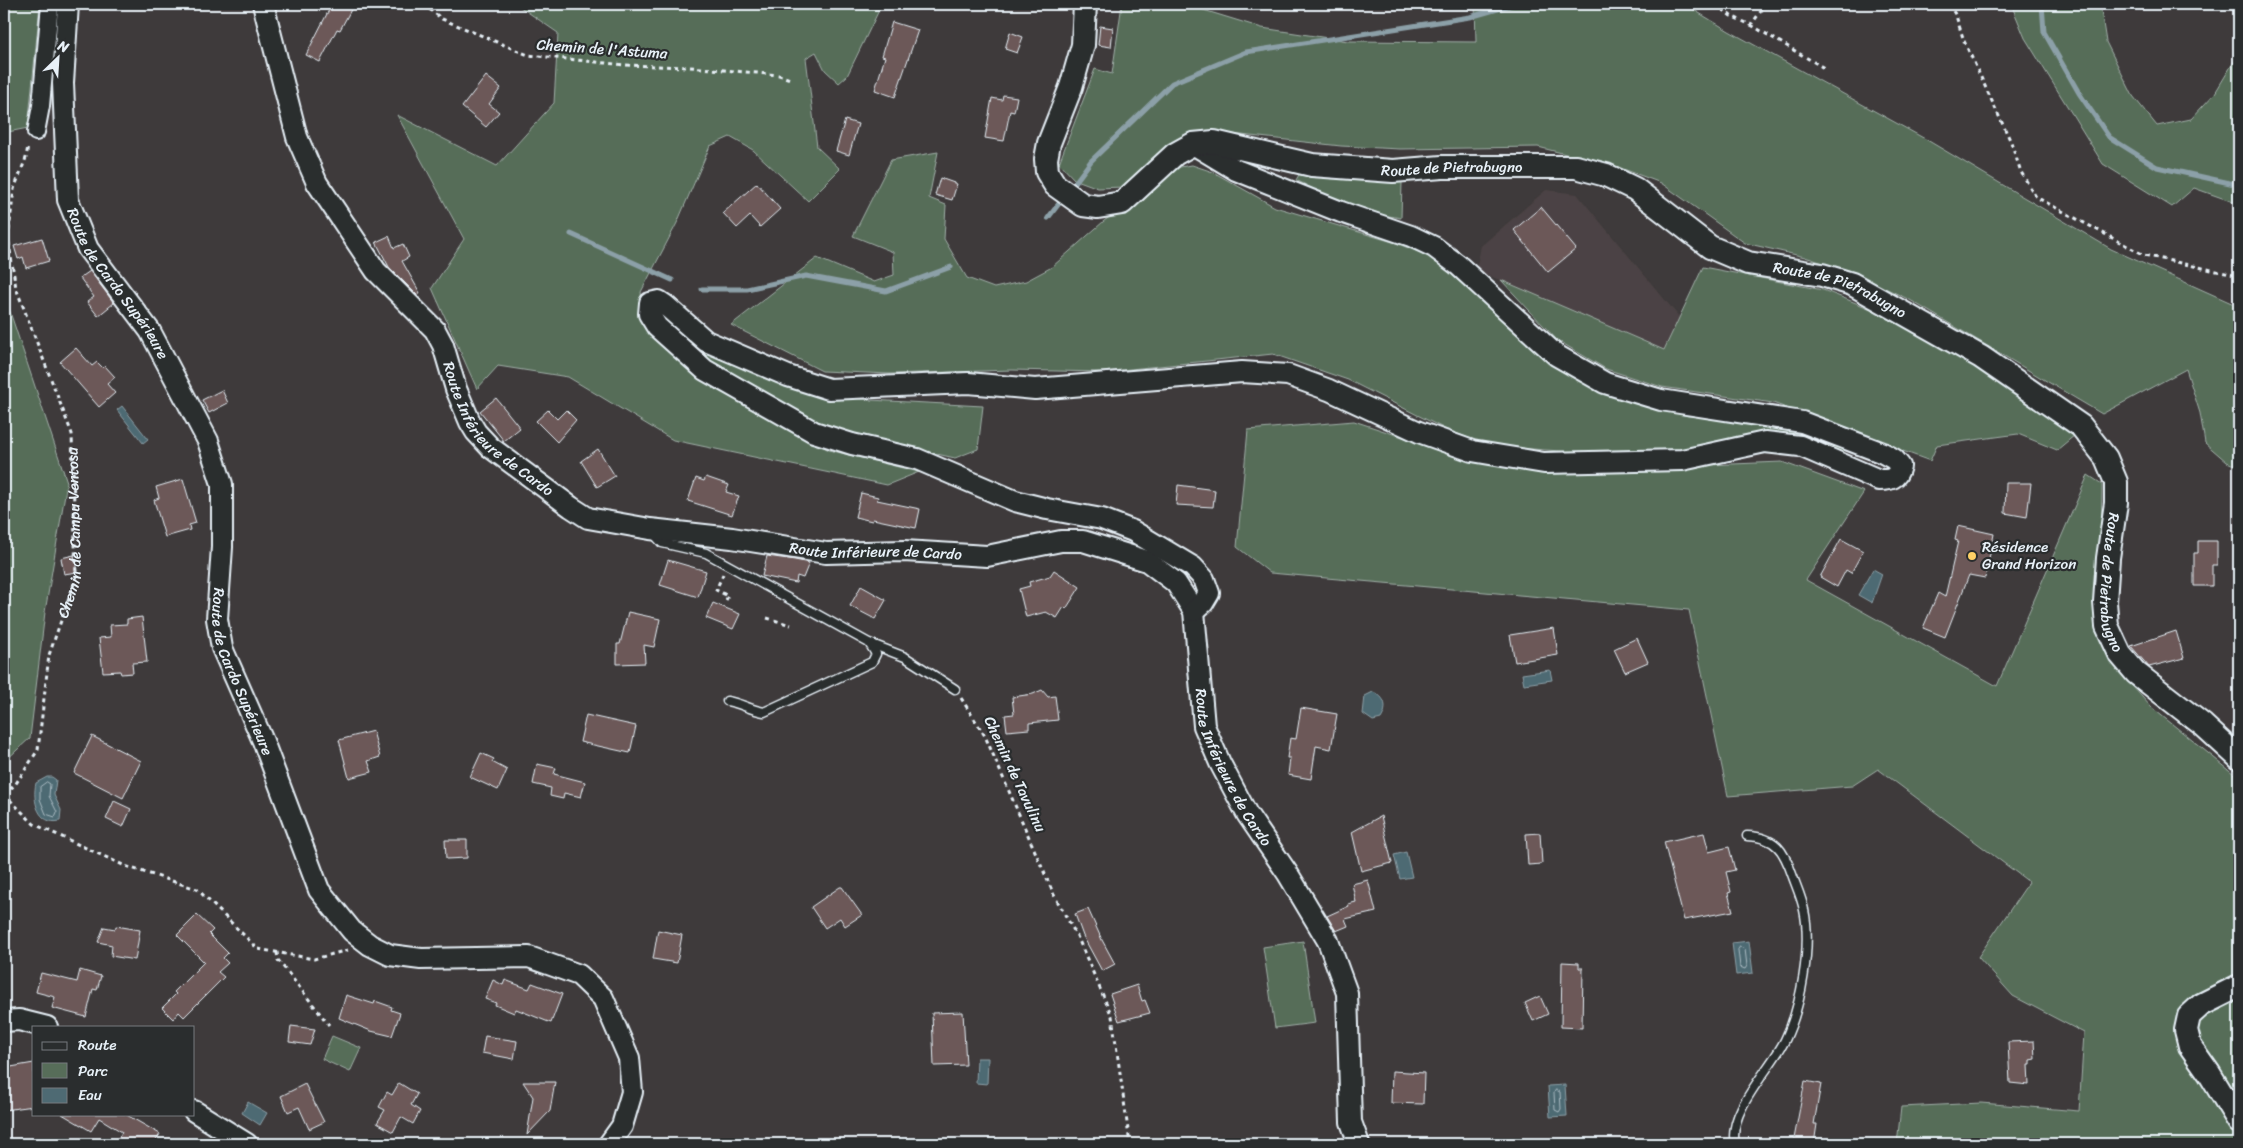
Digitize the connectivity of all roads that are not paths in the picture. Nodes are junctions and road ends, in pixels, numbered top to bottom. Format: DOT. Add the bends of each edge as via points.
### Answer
graph roads {
  1 [pos="50,4"];
  2 [pos="68,4"];
  3 [pos="263,4"];
  4 [pos="1085,4"];
  5 [pos="36,132"];
  6 [pos="1192,144"];
  7 [pos="650,530"];
  8 [pos="1194,611"];
  9 [pos="869,643"];
  10 [pos="955,689"];
  11 [pos="727,701"];
  12 [pos="2239,758"];
  13 [pos="1747,836"];
  14 [pos="2239,986"];
  15 [pos="4,1020"];
  16 [pos="43,1026"];
  17 [pos="195,1112"];
  18 [pos="2239,1122"];
  19 [pos="247,1144"];
  20 [pos="609,1144"];
  21 [pos="1358,1144"];
  22 [pos="1735,1144"];
  1 -- 5 [label="street"];
  2 -- 20 [label="street, Route de Cardo Supérieure" via="63,82 68,200 88,249 150,331 208,441 222,484 217,619 222,648 263,741 319,890 352,931 390,955 421,960 529,957 579,975 603,998 629,1058 632,1092 622,1126"];
  3 -- 7 [label="street, Route Inférieure de Cardo" via="296,137 317,183 376,271 434,330 476,432 490,447 588,518"];
  4 -- 6 [label="main road" via="1083,45 1046,159 1047,172 1055,185 1083,205 1098,207 1122,203 1175,154"];
  6 -- 8 [label="street" via="1236,170 1434,247 1556,355 1605,383 1661,400 1802,422 1883,453 1900,466 1898,474 1891,480 1879,480 1800,446 1765,442 1682,460 1544,463 1472,451 1419,432 1329,390 1288,375 1242,372 1035,389 968,383 829,389 788,376 706,341 659,301 650,304 649,314 656,327 705,370 814,432 917,458 1015,501 1102,519 1133,531 1193,567 1204,578 1209,593"];
  6 -- 12 [label="main road, Route de Pietrabugno" via="1214,142 1312,165 1393,172 1442,168 1576,167 1606,175 1635,189 1710,247 1748,263 1822,275 1852,284 1981,357 2081,426 2106,458 2116,482 2106,594 2107,626 2120,654 2136,673 2203,725"];
  7 -- 8 [label="street, Route Inférieure de Cardo" via="732,538 826,553 904,551 987,556 1061,541 1083,541 1147,561 1176,583"];
  7 -- 9 [label="lane" via="662,543 706,553"];
  8 -- 21 [label="street, Route Inférieure de Cardo" via="1204,726 1247,814 1288,874 1328,942 1347,993 1351,1122"];
  9 -- 10 [label="lane" via="905,657"];
  9 -- 11 [label="lane" via="876,654 872,662 764,712"];
  13 -- 22 [label="lane" via="1764,836 1780,849 1804,909 1808,944 1797,1009 1785,1041 1737,1117 1733,1136"];
  14 -- 18 [label="main road" via="2201,1005 2189,1016 2186,1030 2190,1046"];
  15 -- 16 [label="street"];
  17 -- 19 [label="street"];
}
